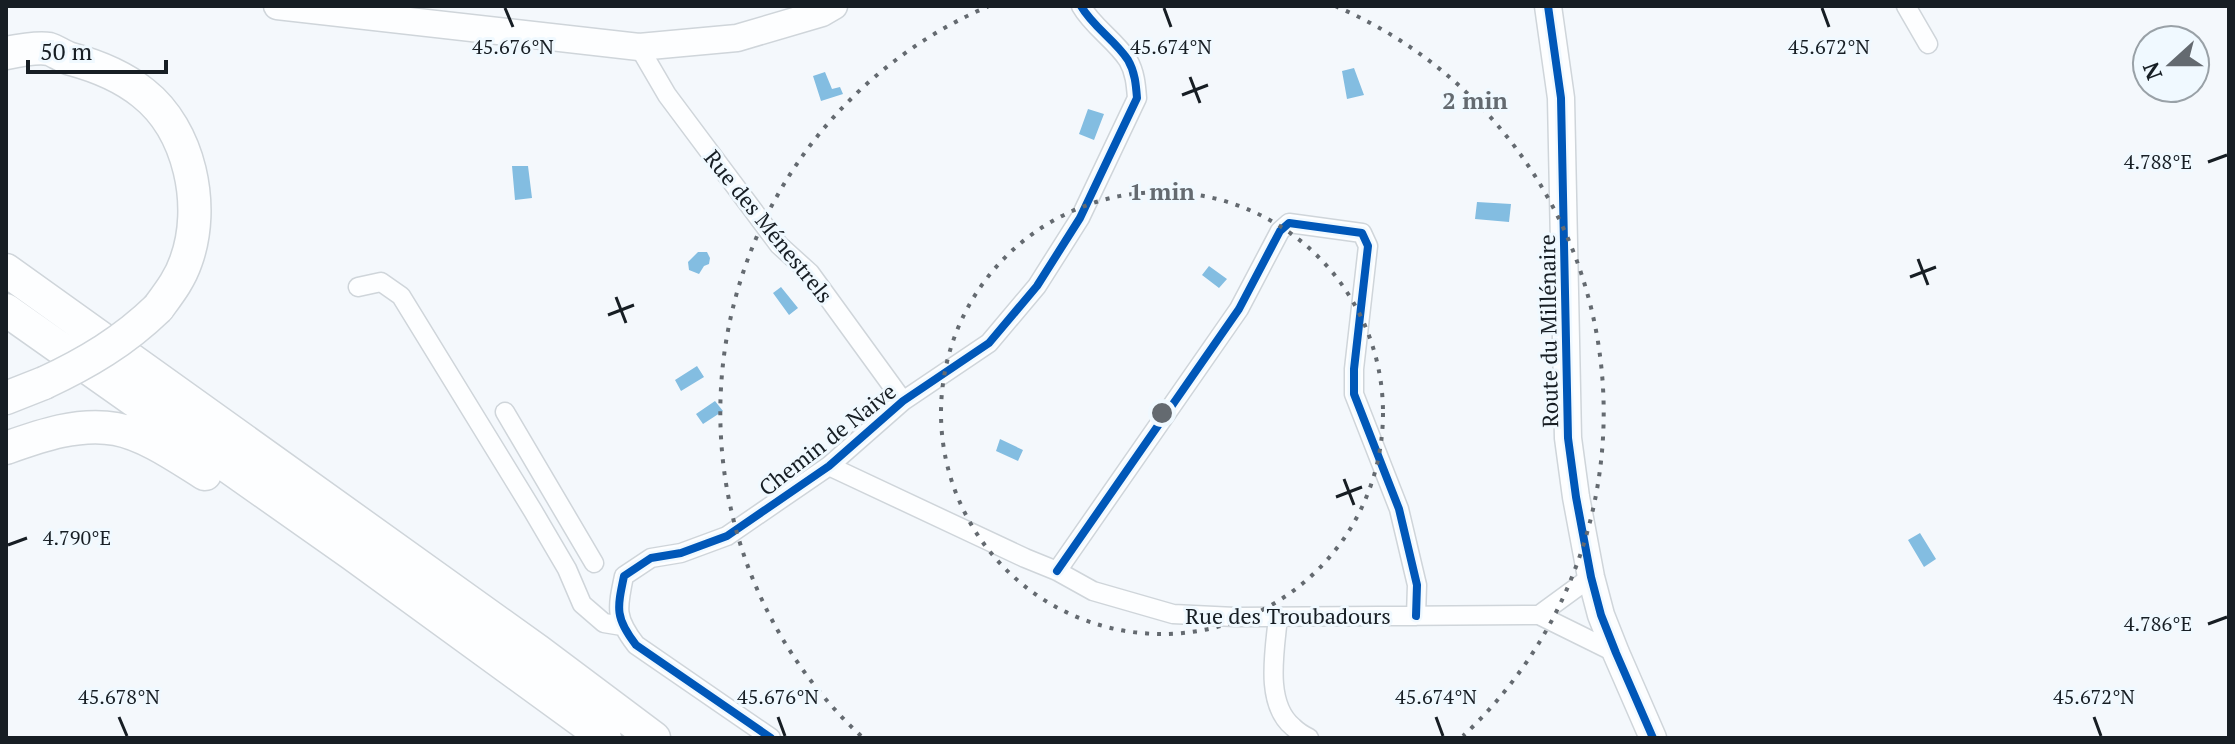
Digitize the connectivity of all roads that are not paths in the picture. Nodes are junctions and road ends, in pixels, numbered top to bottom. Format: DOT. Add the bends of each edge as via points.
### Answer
graph roads {
  1 [pos="277,6"];
  2 [pos="834,6"];
  3 [pos="1081,6"];
  4 [pos="1548,6"];
  5 [pos="1906,6"];
  6 [pos="1928,44"];
  7 [pos="639,47"];
  8 [pos="6,53"];
  9 [pos="63,57"];
  10 [pos="6,70"];
  11 [pos="6,245"];
  12 [pos="6,270"];
  13 [pos="358,287"];
  14 [pos="6,310"];
  15 [pos="158,379"];
  16 [pos="6,398"];
  17 [pos="903,401"];
  18 [pos="505,412"];
  19 [pos="6,448"];
  20 [pos="829,466"];
  21 [pos="352,554"];
  22 [pos="594,563"];
  23 [pos="567,569"];
  24 [pos="1057,571"];
  25 [pos="624,576"];
  26 [pos="1591,577"];
  27 [pos="1539,615"];
  28 [pos="1416,616"];
  29 [pos="1278,617"];
  30 [pos="622,626"];
  31 [pos="1616,653"];
  32 [pos="605,738"];
  33 [pos="654,738"];
  34 [pos="771,738"];
  35 [pos="1309,738"];
  36 [pos="1653,738"];
  1 -- 7 [label="street"];
  2 -- 7 [label="street" via="737,38"];
  3 -- 17 [label="street, Chemin de Naive" via="1128,60 1137,98 1080,218 1037,286 989,343"];
  4 -- 26 [label="street, Route du Millénaire" via="1561,98 1568,438"];
  5 -- 6 [label="street"];
  7 -- 17 [label="street, Rue des Ménestrels" via="667,95 779,245 810,273"];
  8 -- 9 [label="highway" via="49,49"];
  9 -- 10 [label="highway"];
  9 -- 16 [label="highway, bridge" via="124,80 145,94 165,118 191,174 194,232 186,261 158,308 86,363"];
  11 -- 15 [label="highway" via="154,358"];
  12 -- 15 [label="highway"];
  13 -- 23 [label="street" via="381,282 401,296"];
  14 -- 21 [label="highway"];
  15 -- 33 [label="highway"];
  17 -- 20 [label="street, Chemin de Naive"];
  18 -- 22 [label="street"];
  19 -- 21 [label="highway" via="55,432 117,429 159,445 319,549"];
  20 -- 24 [label="street, Rue des Troubadours"];
  20 -- 25 [label="street, Chemin de Naive" via="727,536 651,558"];
  21 -- 32 [label="highway"];
  22 -- 23 [label="street"];
  22 -- 25 [label="street"];
  23 -- 30 [label="street" via="582,604 604,623"];
  24 -- 28 [label="street" via="1239,309 1289,223 1362,233 1368,246 1354,394 1399,509 1417,585"];
  24 -- 29 [label="street, Rue des Troubadours" via="1093,591 1173,614"];
  25 -- 30 [label="street" via="618,603"];
  26 -- 27 [label="street"];
  26 -- 31 [label="street, Route du Millénaire"];
  27 -- 28 [label="street, Rue des Troubadours"];
  27 -- 31 [label="street, Rue des Troubadours"];
  28 -- 29 [label="street, Rue des Troubadours"];
  29 -- 35 [label="street" via="1273,677 1279,707 1291,726"];
  30 -- 34 [label="street" via="636,645"];
  31 -- 36 [label="street, Route du Millénaire"];
}
